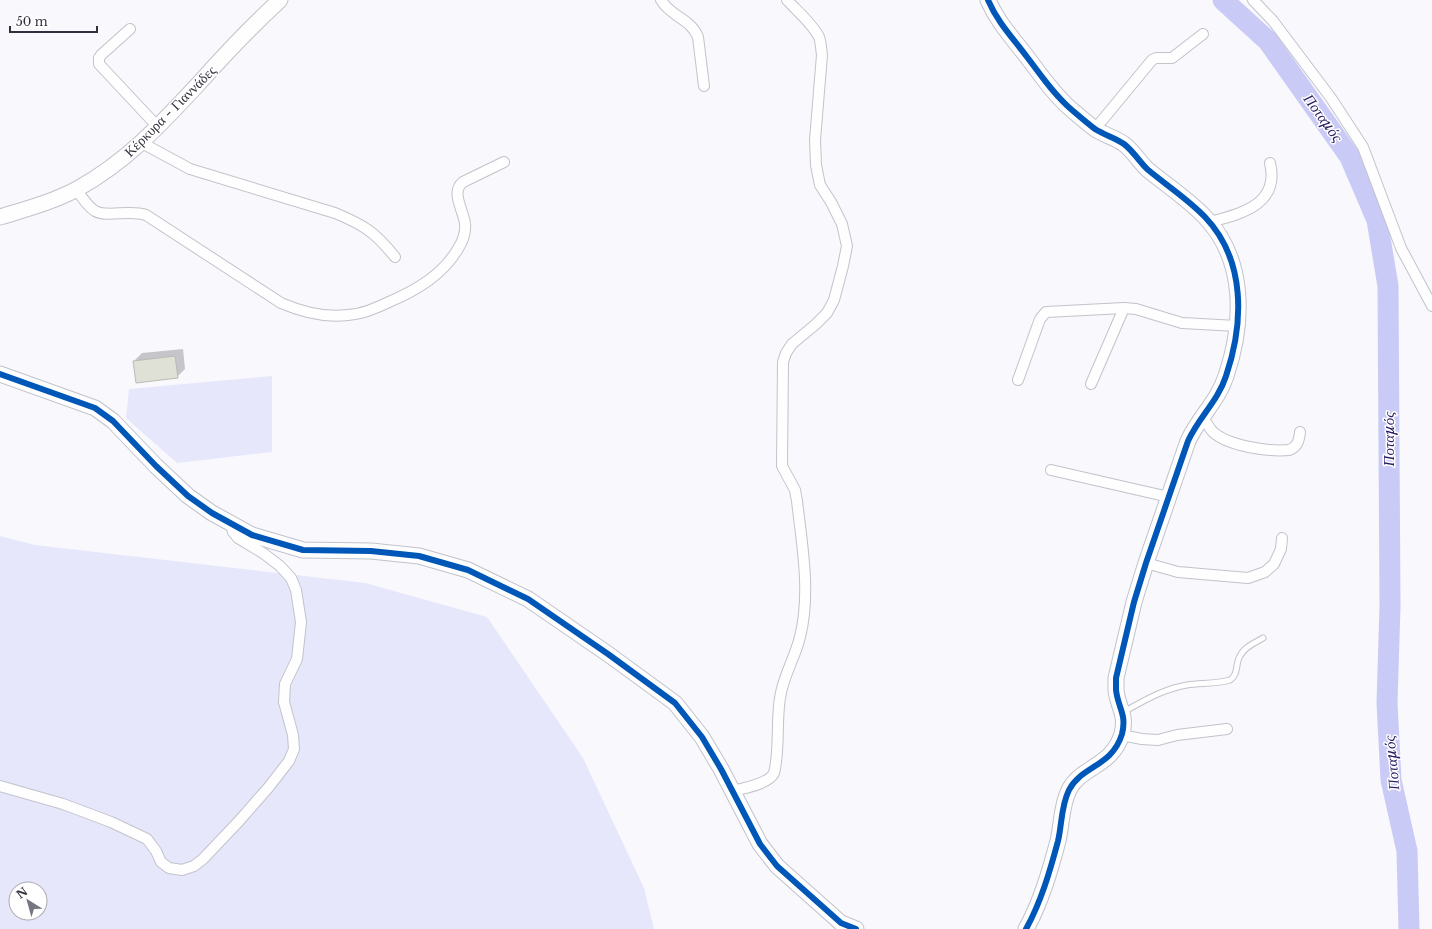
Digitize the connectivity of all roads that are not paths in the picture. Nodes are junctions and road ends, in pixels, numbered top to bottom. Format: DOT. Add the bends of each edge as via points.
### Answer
graph roads {
  1 [pos="279,0"];
  2 [pos="661,0"];
  3 [pos="787,0"];
  4 [pos="988,0"];
  5 [pos="1253,0"];
  6 [pos="130,29"];
  7 [pos="1204,34"];
  8 [pos="704,86"];
  9 [pos="158,127"];
  10 [pos="1095,129"];
  11 [pos="142,143"];
  12 [pos="504,162"];
  13 [pos="1270,163"];
  14 [pos="76,189"];
  15 [pos="0,217"];
  16 [pos="1210,222"];
  17 [pos="395,257"];
  18 [pos="1432,306"];
  19 [pos="1124,308"];
  20 [pos="1237,326"];
  21 [pos="0,374"];
  22 [pos="1018,380"];
  23 [pos="1091,384"];
  24 [pos="1203,417"];
  25 [pos="1300,432"];
  26 [pos="1051,470"];
  27 [pos="1169,497"];
  28 [pos="231,524"];
  29 [pos="1282,538"];
  30 [pos="1146,563"];
  31 [pos="1263,638"];
  32 [pos="1122,713"];
  33 [pos="1227,729"];
  34 [pos="1121,735"];
  35 [pos="0,786"];
  36 [pos="733,791"];
  37 [pos="840,926"];
  38 [pos="856,929"];
  39 [pos="1026,929"];
  1 -- 9 [label="street, Κέρκυρα - Γιαννάδες"];
  2 -- 8 [label="street" via="695,30"];
  3 -- 36 [label="street" via="812,28 821,44 815,140 816,165 820,185 842,224 847,246 834,300 827,313 792,344 783,362 782,466 795,490 797,501 805,608 800,638 780,697 774,774 766,781"];
  4 -- 10 [label="street" via="999,23 1053,92"];
  5 -- 18 [label="street" via="1331,98 1363,148 1401,248"];
  6 -- 9 [label="street" via="101,55 98,61"];
  7 -- 10 [label="street" via="1172,58 1152,60"];
  9 -- 11 [label="street, Κέρκυρα - Γιαννάδες"];
  10 -- 16 [label="street" via="1124,144 1147,169"];
  11 -- 14 [label="street, Κέρκυρα - Γιαννάδες" via="111,168"];
  11 -- 17 [label="street" via="190,169 335,213 359,223 374,233"];
  12 -- 14 [label="street" via="463,182 458,187 457,194 466,229 460,246 446,266 411,292 372,310 348,315 320,315 280,303 146,215 138,212 103,214 88,204"];
  13 -- 16 [label="street" via="1272,177 1263,199 1242,213"];
  14 -- 15 [label="street, Κέρκυρα - Γιαννάδες"];
  16 -- 20 [label="street" via="1223,241 1232,262 1238,290"];
  19 -- 20 [label="street" via="1136,309 1182,323"];
  19 -- 22 [label="street" via="1044,314"];
  19 -- 23 [label="street"];
  20 -- 24 [label="street" via="1232,356 1221,391"];
  21 -- 28 [label="street" via="95,408 113,421 188,496"];
  24 -- 25 [label="street" via="1214,433 1223,439 1248,447 1293,449 1298,443"];
  24 -- 27 [label="street" via="1188,440"];
  26 -- 27 [label="street"];
  27 -- 30 [label="street"];
  28 -- 35 [label="street" via="236,536 263,553 291,578 296,590 301,622 297,659 286,684 284,702 294,749 289,761 239,821 203,859 194,866 182,870 169,868 161,862 156,851 146,840 111,822 63,804"];
  28 -- 36 [label="street" via="252,535 303,550 370,551 419,556 468,570 528,599 675,703 702,737"];
  29 -- 30 [label="street" via="1281,549 1274,564 1264,572 1248,578 1178,572"];
  30 -- 32 [label="street" via="1116,678 1116,690"];
  31 -- 32 [label="lane" via="1243,651 1235,675 1230,680 1170,689"];
  32 -- 34 [label="street" via="1124,721"];
  33 -- 34 [label="street" via="1158,740"];
  34 -- 39 [label="street" via="1112,753 1081,776 1069,789 1064,801 1058,839 1036,911"];
  36 -- 37 [label="street" via="760,844 777,866"];
  37 -- 38 [label="street"];
}
